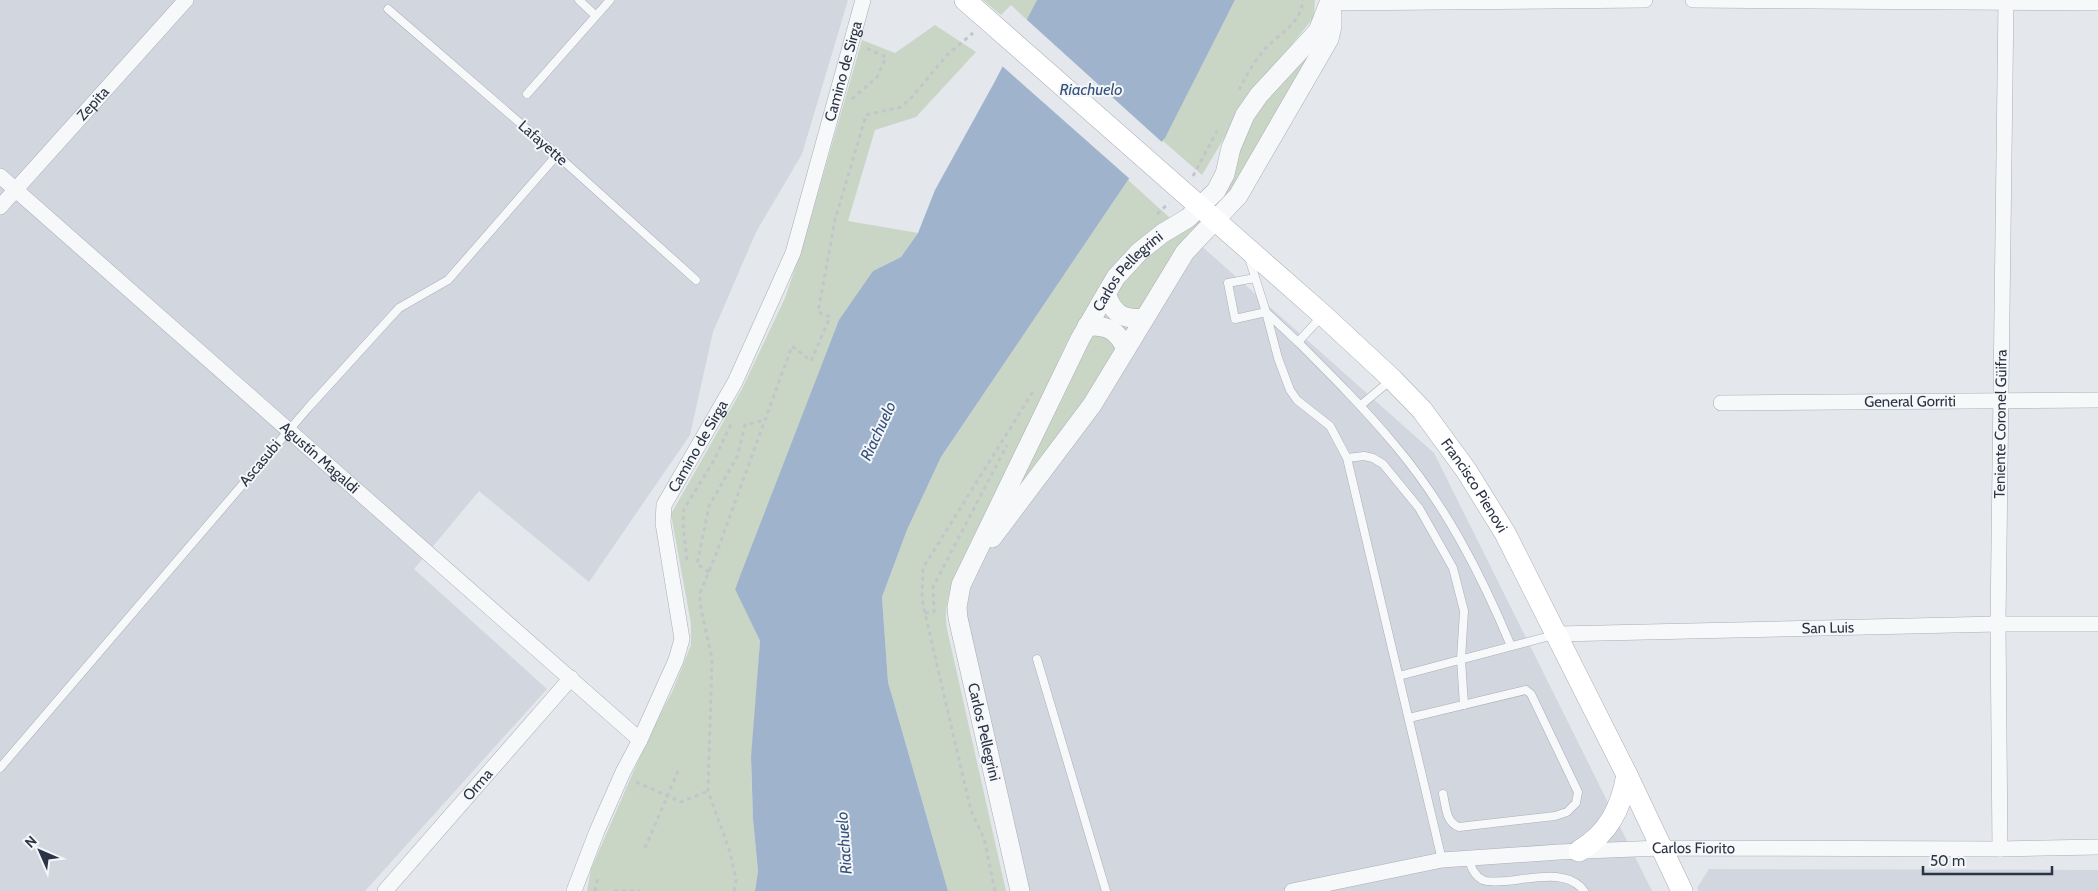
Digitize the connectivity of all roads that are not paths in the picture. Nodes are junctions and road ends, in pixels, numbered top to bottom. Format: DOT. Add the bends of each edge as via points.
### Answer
graph roads {
  1 [pos="186,0"];
  2 [pos="579,0"];
  3 [pos="610,0"];
  4 [pos="863,0"];
  5 [pos="1645,0"];
  6 [pos="1693,0"];
  7 [pos="2006,1"];
  8 [pos="1329,2"];
  9 [pos="2098,2"];
  10 [pos="970,4"];
  11 [pos="388,9"];
  12 [pos="596,16"];
  13 [pos="527,94"];
  14 [pos="1249,108"];
  15 [pos="1276,127"];
  16 [pos="557,155"];
  17 [pos="0,176"];
  18 [pos="15,190"];
  19 [pos="0,207"];
  20 [pos="1209,213"];
  21 [pos="1245,247"];
  22 [pos="1255,278"];
  23 [pos="696,280"];
  24 [pos="1106,294"];
  25 [pos="1266,312"];
  26 [pos="1324,315"];
  27 [pos="1145,318"];
  28 [pos="1087,326"];
  29 [pos="1298,342"];
  30 [pos="1126,349"];
  31 [pos="1392,379"];
  32 [pos="2001,400"];
  33 [pos="2098,400"];
  34 [pos="1721,403"];
  35 [pos="1361,405"];
  36 [pos="289,429"];
  37 [pos="1347,458"];
  38 [pos="966,573"];
  39 [pos="1998,624"];
  40 [pos="2098,624"];
  41 [pos="1557,634"];
  42 [pos="1511,646"];
  43 [pos="1037,659"];
  44 [pos="1461,660"];
  45 [pos="1399,676"];
  46 [pos="571,678"];
  47 [pos="1464,705"];
  48 [pos="1409,718"];
  49 [pos="640,740"];
  50 [pos="0,768"];
  51 [pos="1627,775"];
  52 [pos="1443,794"];
  53 [pos="2098,847"];
  54 [pos="1662,848"];
  55 [pos="2000,849"];
  56 [pos="1579,851"];
  57 [pos="1468,858"];
  58 [pos="1442,860"];
  59 [pos="385,891"];
  60 [pos="574,891"];
  61 [pos="1020,891"];
  62 [pos="1106,891"];
  63 [pos="1292,891"];
  64 [pos="1584,891"];
  65 [pos="1682,891"];
  1 -- 18 [label="street, Zepita"];
  2 -- 12 [label="lane"];
  3 -- 12 [label="lane"];
  4 -- 49 [label="street, Camino de Sirga" via="793,253 735,382 664,504 663,523 682,639 676,660"];
  5 -- 8 [label="street"];
  6 -- 7 [label="street"];
  7 -- 9 [label="street"];
  7 -- 32 [label="street, Teniente Coronel Güifra"];
  8 -- 14 [label="street, Carlos Pellegrini" via="1318,32"];
  8 -- 15 [label="street, Carlos Pellegrini" via="1333,16 1329,39"];
  10 -- 20 [label="main road, Francisco Pienovi"];
  11 -- 16 [label="lane, Lafayette"];
  12 -- 13 [label="lane"];
  14 -- 15 [label="street" via="1258,104 1266,106 1273,111"];
  14 -- 20 [label="street, Carlos Pellegrini" via="1239,125"];
  15 -- 20 [label="street, Carlos Pellegrini" via="1238,196"];
  16 -- 23 [label="lane, Lafayette"];
  16 -- 36 [label="lane, Ascasubi" via="448,280 399,308"];
  17 -- 18 [label="street, Agustín Magaldi"];
  18 -- 19 [label="street, Zepita"];
  18 -- 36 [label="street, Agustín Magaldi"];
  20 -- 21 [label="main road, Francisco Pienovi"];
  20 -- 24 [label="street, Carlos Pellegrini" via="1188,218 1163,233 1139,252 1116,277"];
  20 -- 27 [label="street, Carlos Pellegrini"];
  21 -- 22 [label="lane"];
  21 -- 26 [label="main road, Francisco Pienovi"];
  22 -- 25 [label="lane"];
  22 -- 25 [label="lane" via="1228,284 1236,319"];
  24 -- 27 [label="street" via="1110,306 1120,315 1132,319"];
  24 -- 28 [label="street, Carlos Pellegrini"];
  25 -- 29 [label="lane"];
  25 -- 37 [label="lane" via="1290,390 1297,400 1330,426"];
  26 -- 29 [label="lane"];
  26 -- 31 [label="main road, Francisco Pienovi"];
  27 -- 30 [label="street, Carlos Pellegrini"];
  28 -- 30 [label="street" via="1100,325 1112,330"];
  28 -- 38 [label="street, Carlos Pellegrini"];
  29 -- 35 [label="lane"];
  30 -- 38 [label="street, Carlos Pellegrini" via="1092,405"];
  31 -- 35 [label="lane"];
  31 -- 41 [label="main road, Francisco Pienovi" via="1422,410 1471,477 1505,533"];
  32 -- 33 [label="street, General Gorriti"];
  32 -- 34 [label="street, General Gorriti"];
  32 -- 39 [label="street, Teniente Coronel Güifra"];
  35 -- 42 [label="lane" via="1423,481 1462,542"];
  36 -- 46 [label="street, Agustín Magaldi"];
  36 -- 50 [label="lane, Ascasubi"];
  37 -- 44 [label="lane" via="1364,456 1383,464 1407,492 1442,547 1453,568 1464,611"];
  37 -- 45 [label="lane"];
  38 -- 61 [label="street, Carlos Pellegrini" via="958,596 958,618"];
  39 -- 40 [label="street, San Luis"];
  39 -- 41 [label="street, San Luis"];
  39 -- 55 [label="street, Teniente Coronel Güifra"];
  41 -- 42 [label="lane"];
  41 -- 51 [label="main road, Francisco Pienovi"];
  42 -- 44 [label="lane"];
  43 -- 62 [label="lane"];
  44 -- 45 [label="lane"];
  44 -- 47 [label="lane"];
  45 -- 48 [label="lane"];
  46 -- 49 [label="street, Agustín Magaldi"];
  46 -- 59 [label="street, Orma"];
  47 -- 48 [label="lane"];
  47 -- 52 [label="lane" via="1526,690 1531,694 1578,792 1576,803 1567,812 1555,816 1459,827 1449,819"];
  48 -- 58 [label="lane"];
  49 -- 60 [label="street, Camino de Sirga" via="597,831"];
  51 -- 54 [label="main road, Francisco Pienovi"];
  51 -- 56 [label="main road" via="1612,822 1592,843"];
  53 -- 55 [label="street, Carlos Fiorito"];
  54 -- 55 [label="street, Carlos Fiorito"];
  54 -- 56 [label="street, Carlos Fiorito"];
  54 -- 65 [label="main road, Francisco Pienovi"];
  56 -- 57 [label="street, Carlos Fiorito"];
  57 -- 58 [label="street, Carlos Fiorito"];
  57 -- 64 [label="lane" via="1474,872 1483,880 1554,876 1569,879"];
  58 -- 63 [label="street, Carlos Fiorito"];
}
